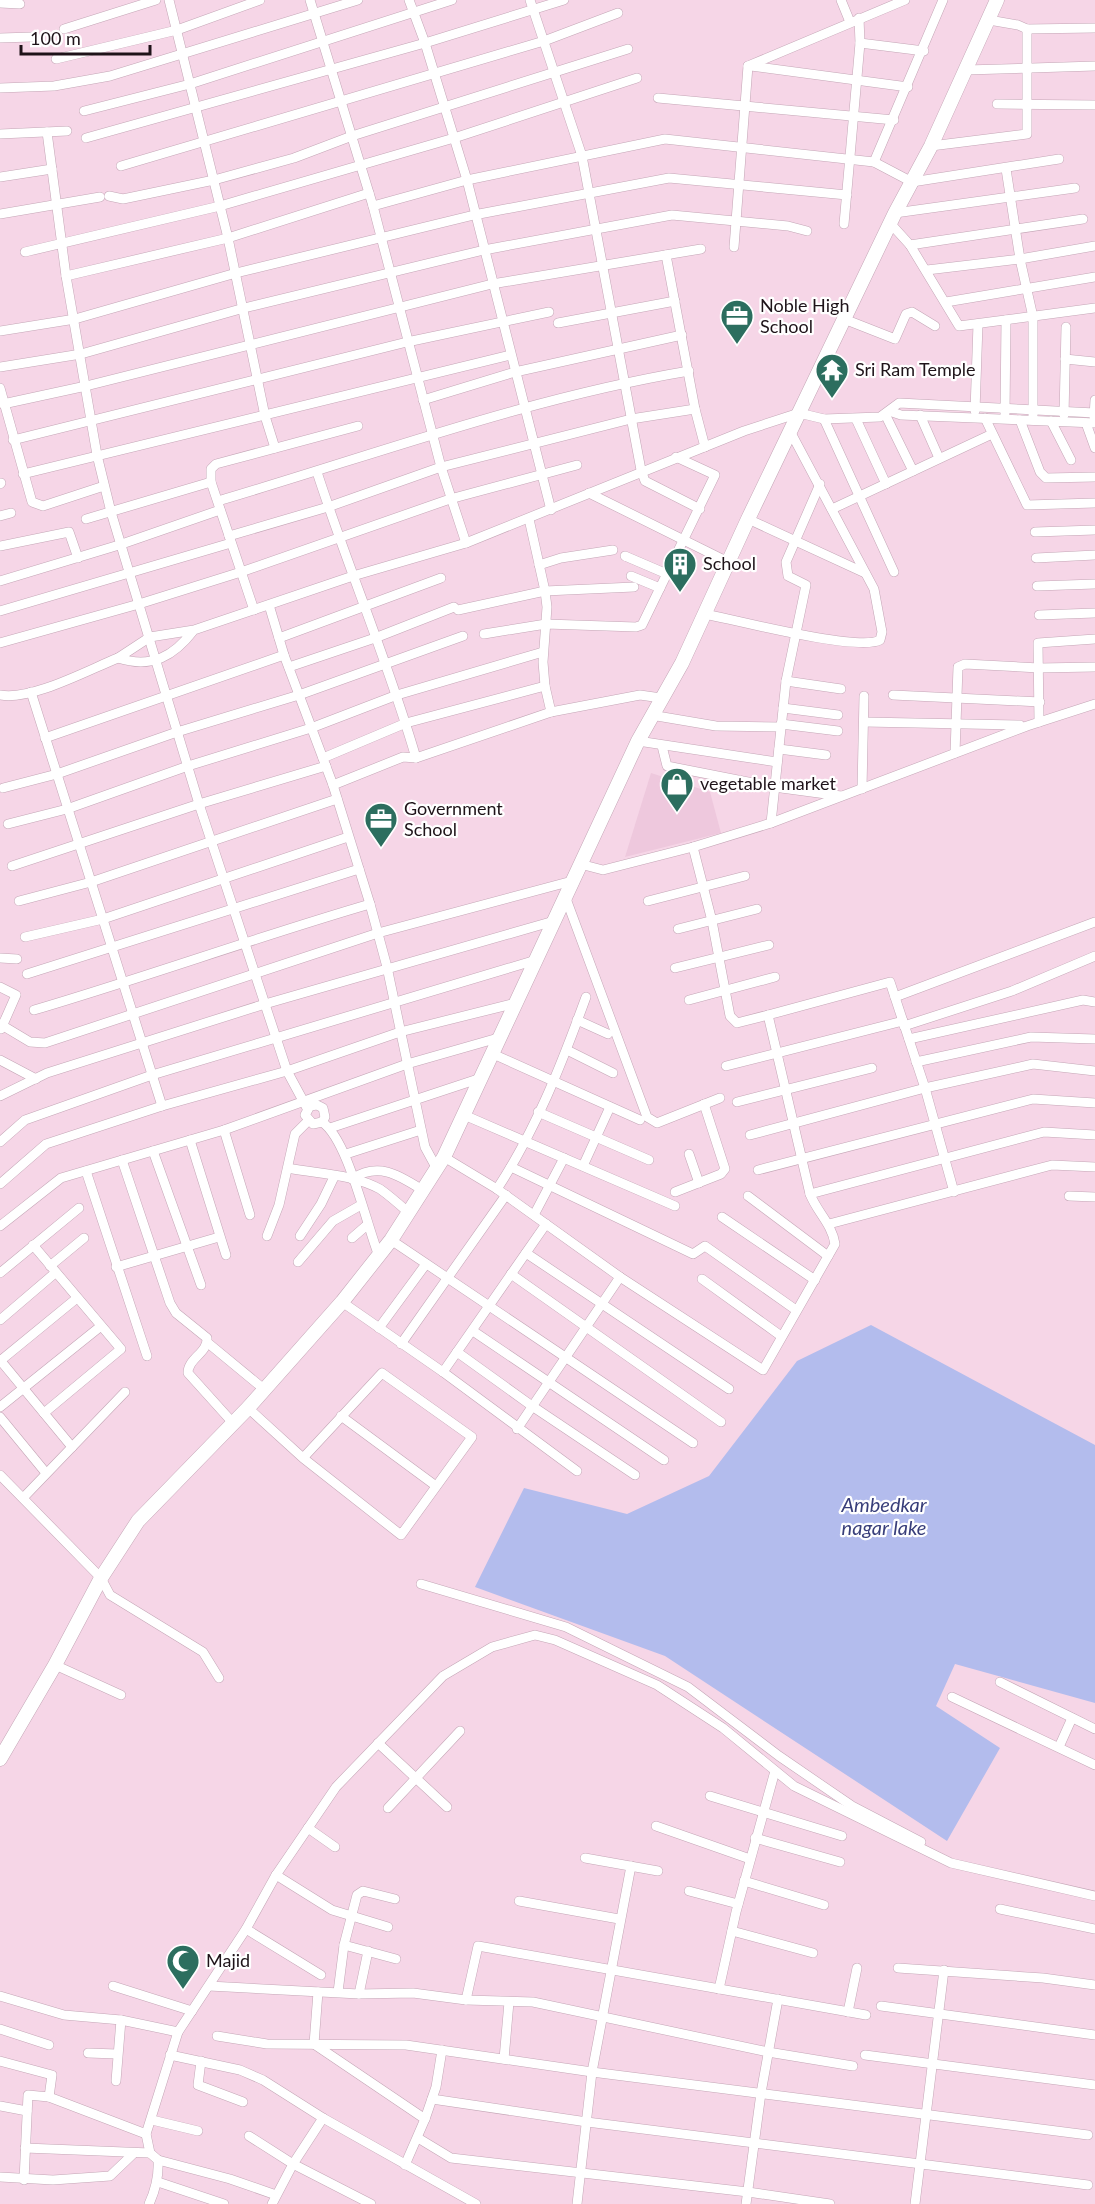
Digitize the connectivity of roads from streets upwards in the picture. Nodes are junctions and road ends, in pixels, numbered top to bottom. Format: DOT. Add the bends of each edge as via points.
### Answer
graph roads {
  1 [pos="156,0"];
  2 [pos="169,0"];
  3 [pos="260,0"];
  4 [pos="310,0"];
  5 [pos="358,0"];
  6 [pos="409,0"];
  7 [pos="452,0"];
  8 [pos="564,0"];
  9 [pos="841,0"];
  10 [pos="905,0"];
  11 [pos="943,0"];
  12 [pos="997,0"];
  13 [pos="0,3"];
  14 [pos="20,4"];
  15 [pos="531,5"];
  16 [pos="414,12"];
  17 [pos="618,13"];
  18 [pos="314,15"];
  19 [pos="854,20"];
  20 [pos="989,20"];
  21 [pos="1095,28"];
  22 [pos="64,29"];
  23 [pos="1027,29"];
  24 [pos="177,30"];
  25 [pos="32,37"];
  26 [pos="0,38"];
  27 [pos="544,41"];
  28 [pos="324,42"];
  29 [pos="425,43"];
  30 [pos="860,43"];
  31 [pos="628,49"];
  32 [pos="924,51"];
  33 [pos="183,54"];
  34 [pos="56,59"];
  35 [pos="748,66"];
  36 [pos="1095,66"];
  37 [pos="1027,69"];
  38 [pos="332,70"];
  39 [pos="966,70"];
  40 [pos="555,73"];
  41 [pos="435,74"];
  42 [pos="637,78"];
  43 [pos="856,80"];
  44 [pos="190,84"];
  45 [pos="908,87"];
  46 [pos="0,88"];
  47 [pos="658,98"];
  48 [pos="341,101"];
  49 [pos="564,101"];
  50 [pos="1025,103"];
  51 [pos="997,104"];
  52 [pos="1095,105"];
  53 [pos="444,106"];
  54 [pos="746,106"];
  55 [pos="196,108"];
  56 [pos="84,111"];
  57 [pos="854,116"];
  58 [pos="894,120"];
  59 [pos="67,131"];
  60 [pos="46,132"];
  61 [pos="0,134"];
  62 [pos="352,136"];
  63 [pos="86,138"];
  64 [pos="454,138"];
  65 [pos="204,142"];
  66 [pos="931,146"];
  67 [pos="742,148"];
  68 [pos="582,156"];
  69 [pos="1059,159"];
  70 [pos="851,160"];
  71 [pos="874,162"];
  72 [pos="360,164"];
  73 [pos="121,166"];
  74 [pos="52,169"];
  75 [pos="1006,169"];
  76 [pos="0,177"];
  77 [pos="214,180"];
  78 [pos="467,180"];
  79 [pos="912,182"];
  80 [pos="738,184"];
  81 [pos="1075,188"];
  82 [pos="589,192"];
  83 [pos="369,193"];
  84 [pos="847,195"];
  85 [pos="1010,199"];
  86 [pos="57,205"];
  87 [pos="220,206"];
  88 [pos="373,206"];
  89 [pos="0,214"];
  90 [pos="474,215"];
  91 [pos="893,218"];
  92 [pos="1083,219"];
  93 [pos="736,220"];
  94 [pos="844,224"];
  95 [pos="596,229"];
  96 [pos="1015,229"];
  97 [pos="807,231"];
  98 [pos="228,238"];
  99 [pos="382,238"];
  100 [pos="62,244"];
  101 [pos="910,245"];
  102 [pos="1095,246"];
  103 [pos="734,247"];
  104 [pos="701,249"];
  105 [pos="484,250"];
  106 [pos="26,252"];
  107 [pos="666,255"];
  108 [pos="1020,259"];
  109 [pos="603,265"];
  110 [pos="927,270"];
  111 [pos="390,272"];
  112 [pos="236,273"];
  113 [pos="66,276"];
  114 [pos="1095,277"];
  115 [pos="492,284"];
  116 [pos="1026,288"];
  117 [pos="675,301"];
  118 [pos="946,302"];
  119 [pos="244,308"];
  120 [pos="400,308"];
  121 [pos="1095,308"];
  122 [pos="549,312"];
  123 [pos="612,314"];
  124 [pos="1033,317"];
  125 [pos="75,319"];
  126 [pos="844,319"];
  127 [pos="1005,320"];
  128 [pos="502,322"];
  129 [pos="558,323"];
  130 [pos="978,324"];
  131 [pos="935,326"];
  132 [pos="1066,327"];
  133 [pos="0,331"];
  134 [pos="682,335"];
  135 [pos="407,342"];
  136 [pos="250,346"];
  137 [pos="618,349"];
  138 [pos="81,354"];
  139 [pos="510,355"];
  140 [pos="1065,359"];
  141 [pos="1095,362"];
  142 [pos="0,368"];
  143 [pos="689,371"];
  144 [pos="515,372"];
  145 [pos="418,379"];
  146 [pos="258,381"];
  147 [pos="624,382"];
  148 [pos="86,386"];
  149 [pos="0,388"];
  150 [pos="423,400"];
  151 [pos="1095,400"];
  152 [pos="3,404"];
  153 [pos="976,406"];
  154 [pos="525,409"];
  155 [pos="695,409"];
  156 [pos="887,412"];
  157 [pos="799,413"];
  158 [pos="1005,413"];
  159 [pos="920,415"];
  160 [pos="1033,415"];
  161 [pos="265,416"];
  162 [pos="1064,416"];
  163 [pos="980,418"];
  164 [pos="631,419"];
  165 [pos="824,419"];
  166 [pos="856,419"];
  167 [pos="1093,419"];
  168 [pos="92,420"];
  169 [pos="1020,420"];
  170 [pos="1051,421"];
  171 [pos="358,426"];
  172 [pos="790,431"];
  173 [pos="992,434"];
  174 [pos="432,435"];
  175 [pos="14,440"];
  176 [pos="533,443"];
  177 [pos="705,447"];
  178 [pos="275,448"];
  179 [pos="1095,448"];
  180 [pos="97,455"];
  181 [pos="676,457"];
  182 [pos="939,458"];
  183 [pos="1071,460"];
  184 [pos="577,465"];
  185 [pos="441,467"];
  186 [pos="641,470"];
  187 [pos="913,471"];
  188 [pos="317,472"];
  189 [pos="23,474"];
  190 [pos="542,475"];
  191 [pos="1095,477"];
  192 [pos="211,482"];
  193 [pos="820,484"];
  194 [pos="885,484"];
  195 [pos="104,486"];
  196 [pos="590,493"];
  197 [pos="859,497"];
  198 [pos="450,499"];
  199 [pos="1095,503"];
  200 [pos="219,506"];
  201 [pos="328,507"];
  202 [pos="700,509"];
  203 [pos="832,509"];
  204 [pos="551,510"];
  205 [pos="111,512"];
  206 [pos="11,513"];
  207 [pos="0,516"];
  208 [pos="86,519"];
  209 [pos="529,519"];
  210 [pos="748,519"];
  211 [pos="1095,530"];
  212 [pos="1035,532"];
  213 [pos="338,537"];
  214 [pos="230,540"];
  215 [pos="683,542"];
  216 [pos="466,543"];
  217 [pos="795,543"];
  218 [pos="119,545"];
  219 [pos="0,546"];
  220 [pos="613,550"];
  221 [pos="1095,555"];
  222 [pos="625,556"];
  223 [pos="78,558"];
  224 [pos="1036,558"];
  225 [pos="728,562"];
  226 [pos="539,565"];
  227 [pos="241,572"];
  228 [pos="894,572"];
  229 [pos="865,573"];
  230 [pos="129,574"];
  231 [pos="667,574"];
  232 [pos="353,576"];
  233 [pos="631,576"];
  234 [pos="441,578"];
  235 [pos="0,581"];
  236 [pos="1095,584"];
  237 [pos="1037,586"];
  238 [pos="634,587"];
  239 [pos="660,588"];
  240 [pos="545,591"];
  241 [pos="139,604"];
  242 [pos="269,605"];
  243 [pos="363,606"];
  244 [pos="254,610"];
  245 [pos="0,611"];
  246 [pos="1095,613"];
  247 [pos="705,614"];
  248 [pos="1039,615"];
  249 [pos="546,624"];
  250 [pos="194,630"];
  251 [pos="795,633"];
  252 [pos="484,634"];
  253 [pos="463,636"];
  254 [pos="150,637"];
  255 [pos="279,638"];
  256 [pos="375,638"];
  257 [pos="1095,639"];
  258 [pos="0,643"];
  259 [pos="543,652"];
  260 [pos="284,656"];
  261 [pos="118,658"];
  262 [pos="156,661"];
  263 [pos="386,664"];
  264 [pos="289,667"];
  265 [pos="1095,667"];
  266 [pos="1039,668"];
  267 [pos="786,681"];
  268 [pos="545,686"];
  269 [pos="841,689"];
  270 [pos="32,692"];
  271 [pos="0,695"];
  272 [pos="299,695"];
  273 [pos="397,695"];
  274 [pos="893,695"];
  275 [pos="166,696"];
  276 [pos="864,696"];
  277 [pos="661,698"];
  278 [pos="957,699"];
  279 [pos="1040,702"];
  280 [pos="1095,704"];
  281 [pos="783,708"];
  282 [pos="551,712"];
  283 [pos="838,715"];
  284 [pos="651,716"];
  285 [pos="864,722"];
  286 [pos="1039,722"];
  287 [pos="406,723"];
  288 [pos="956,723"];
  289 [pos="781,726"];
  290 [pos="1026,726"];
  291 [pos="310,728"];
  292 [pos="838,731"];
  293 [pos="177,732"];
  294 [pos="45,738"];
  295 [pos="638,741"];
  296 [pos="662,746"];
  297 [pos="779,748"];
  298 [pos="955,753"];
  299 [pos="826,755"];
  300 [pos="416,758"];
  301 [pos="325,762"];
  302 [pos="777,762"];
  303 [pos="188,766"];
  304 [pos="57,774"];
  305 [pos="333,785"];
  306 [pos="774,787"];
  307 [pos="3,788"];
  308 [pos="862,789"];
  309 [pos="843,796"];
  310 [pos="337,800"];
  311 [pos="199,804"];
  312 [pos="67,809"];
  313 [pos="771,823"];
  314 [pos="8,824"];
  315 [pos="348,837"];
  316 [pos="212,842"];
  317 [pos="79,846"];
  318 [pos="693,847"];
  319 [pos="580,864"];
  320 [pos="12,866"];
  321 [pos="359,869"];
  322 [pos="745,876"];
  323 [pos="223,877"];
  324 [pos="572,881"];
  325 [pos="91,882"];
  326 [pos="704,886"];
  327 [pos="565,896"];
  328 [pos="19,901"];
  329 [pos="648,901"];
  330 [pos="370,903"];
  331 [pos="234,908"];
  332 [pos="757,909"];
  333 [pos="103,919"];
  334 [pos="554,921"];
  335 [pos="712,921"];
  336 [pos="1095,922"];
  337 [pos="678,929"];
  338 [pos="378,933"];
  339 [pos="25,936"];
  340 [pos="244,941"];
  341 [pos="769,945"];
  342 [pos="112,948"];
  343 [pos="719,956"];
  344 [pos="1095,956"];
  345 [pos="0,958"];
  346 [pos="17,959"];
  347 [pos="536,960"];
  348 [pos="387,967"];
  349 [pos="675,968"];
  350 [pos="255,972"];
  351 [pos="27,975"];
  352 [pos="775,977"];
  353 [pos="123,984"];
  354 [pos="0,987"];
  355 [pos="724,990"];
  356 [pos="586,997"];
  357 [pos="895,997"];
  358 [pos="689,1000"];
  359 [pos="394,1001"];
  360 [pos="1095,1002"];
  361 [pos="516,1003"];
  362 [pos="265,1004"];
  363 [pos="34,1010"];
  364 [pos="132,1012"];
  365 [pos="768,1015"];
  366 [pos="577,1020"];
  367 [pos="904,1024"];
  368 [pos="1,1027"];
  369 [pos="400,1032"];
  370 [pos="608,1034"];
  371 [pos="276,1038"];
  372 [pos="498,1038"];
  373 [pos="909,1039"];
  374 [pos="1095,1040"];
  375 [pos="142,1043"];
  376 [pos="567,1050"];
  377 [pos="778,1053"];
  378 [pos="493,1054"];
  379 [pos="0,1060"];
  380 [pos="916,1062"];
  381 [pos="407,1064"];
  382 [pos="726,1066"];
  383 [pos="872,1068"];
  384 [pos="287,1071"];
  385 [pos="1095,1071"];
  386 [pos="613,1073"];
  387 [pos="152,1076"];
  388 [pos="481,1078"];
  389 [pos="36,1079"];
  390 [pos="552,1081"];
  391 [pos="786,1088"];
  392 [pos="925,1088"];
  393 [pos="0,1096"];
  394 [pos="720,1098"];
  395 [pos="413,1099"];
  396 [pos="737,1102"];
  397 [pos="1095,1103"];
  398 [pos="305,1104"];
  399 [pos="704,1104"];
  400 [pos="162,1106"];
  401 [pos="610,1107"];
  402 [pos="538,1112"];
  403 [pos="464,1115"];
  404 [pos="639,1120"];
  405 [pos="308,1121"];
  406 [pos="934,1123"];
  407 [pos="326,1125"];
  408 [pos="793,1125"];
  409 [pos="224,1130"];
  410 [pos="421,1130"];
  411 [pos="1095,1135"];
  412 [pos="750,1136"];
  413 [pos="597,1138"];
  414 [pos="190,1140"];
  415 [pos="526,1140"];
  416 [pos="0,1142"];
  417 [pos="153,1151"];
  418 [pos="346,1154"];
  419 [pos="689,1154"];
  420 [pos="944,1157"];
  421 [pos="564,1158"];
  422 [pos="122,1160"];
  423 [pos="649,1160"];
  424 [pos="801,1160"];
  425 [pos="441,1163"];
  426 [pos="583,1166"];
  427 [pos="511,1167"];
  428 [pos="1095,1167"];
  429 [pos="288,1168"];
  430 [pos="758,1170"];
  431 [pos="86,1171"];
  432 [pos="334,1177"];
  433 [pos="352,1179"];
  434 [pos="699,1183"];
  435 [pos="0,1184"];
  436 [pos="550,1185"];
  437 [pos="497,1189"];
  438 [pos="424,1191"];
  439 [pos="675,1192"];
  440 [pos="954,1192"];
  441 [pos="810,1194"];
  442 [pos="506,1195"];
  443 [pos="748,1196"];
  444 [pos="1069,1196"];
  445 [pos="1095,1197"];
  446 [pos="361,1205"];
  447 [pos="675,1206"];
  448 [pos="79,1208"];
  449 [pos="409,1213"];
  450 [pos="250,1215"];
  451 [pos="534,1215"];
  452 [pos="722,1217"];
  453 [pos="546,1224"];
  454 [pos="829,1224"];
  455 [pos="367,1225"];
  456 [pos="0,1226"];
  457 [pos="267,1236"];
  458 [pos="300,1236"];
  459 [pos="219,1237"];
  460 [pos="84,1238"];
  461 [pos="352,1238"];
  462 [pos="391,1240"];
  463 [pos="33,1245"];
  464 [pos="187,1246"];
  465 [pos="526,1253"];
  466 [pos="226,1255"];
  467 [pos="379,1256"];
  468 [pos="828,1256"];
  469 [pos="153,1257"];
  470 [pos="298,1262"];
  471 [pos="426,1264"];
  472 [pos="116,1267"];
  473 [pos="1,1269"];
  474 [pos="53,1270"];
  475 [pos="511,1274"];
  476 [pos="620,1277"];
  477 [pos="448,1279"];
  478 [pos="702,1279"];
  479 [pos="815,1280"];
  480 [pos="201,1285"];
  481 [pos="77,1298"];
  482 [pos="342,1302"];
  483 [pos="601,1303"];
  484 [pos="489,1305"];
  485 [pos="796,1310"];
  486 [pos="0,1320"];
  487 [pos="101,1326"];
  488 [pos="379,1328"];
  489 [pos="584,1328"];
  490 [pos="473,1331"];
  491 [pos="781,1336"];
  492 [pos="207,1342"];
  493 [pos="401,1344"];
  494 [pos="457,1352"];
  495 [pos="147,1356"];
  496 [pos="566,1356"];
  497 [pos="0,1360"];
  498 [pos="443,1372"];
  499 [pos="549,1380"];
  500 [pos="24,1388"];
  501 [pos="729,1389"];
  502 [pos="265,1390"];
  503 [pos="125,1392"];
  504 [pos="532,1406"];
  505 [pos="0,1407"];
  506 [pos="248,1408"];
  507 [pos="44,1413"];
  508 [pos="341,1416"];
  509 [pos="0,1417"];
  510 [pos="721,1422"];
  511 [pos="233,1423"];
  512 [pos="517,1429"];
  513 [pos="693,1443"];
  514 [pos="72,1447"];
  515 [pos="303,1458"];
  516 [pos="664,1460"];
  517 [pos="577,1471"];
  518 [pos="46,1473"];
  519 [pos="0,1474"];
  520 [pos="635,1475"];
  521 [pos="436,1486"];
  522 [pos="23,1498"];
  523 [pos="101,1578"];
  524 [pos="421,1584"];
  525 [pos="55,1665"];
  526 [pos="219,1678"];
  527 [pos="1000,1682"];
  528 [pos="121,1695"];
  529 [pos="952,1697"];
  530 [pos="1072,1718"];
  531 [pos="1095,1729"];
  532 [pos="460,1731"];
  533 [pos="378,1743"];
  534 [pos="1059,1748"];
  535 [pos="0,1759"];
  536 [pos="1095,1765"];
  537 [pos="775,1771"];
  538 [pos="416,1779"];
  539 [pos="710,1796"];
  540 [pos="447,1807"];
  541 [pos="388,1808"];
  542 [pos="763,1812"];
  543 [pos="656,1826"];
  544 [pos="308,1828"];
  545 [pos="842,1836"];
  546 [pos="755,1838"];
  547 [pos="335,1847"];
  548 [pos="585,1858"];
  549 [pos="750,1859"];
  550 [pos="840,1862"];
  551 [pos="631,1866"];
  552 [pos="658,1871"];
  553 [pos="986,1871"];
  554 [pos="276,1875"];
  555 [pos="744,1881"];
  556 [pos="689,1892"];
  557 [pos="1095,1896"];
  558 [pos="395,1899"];
  559 [pos="519,1901"];
  560 [pos="738,1904"];
  561 [pos="824,1905"];
  562 [pos="1000,1909"];
  563 [pos="350,1917"];
  564 [pos="619,1919"];
  565 [pos="388,1927"];
  566 [pos="246,1929"];
  567 [pos="1095,1929"];
  568 [pos="732,1931"];
  569 [pos="344,1945"];
  570 [pos="368,1951"];
  571 [pos="813,1953"];
  572 [pos="396,1959"];
  573 [pos="612,1968"];
  574 [pos="857,1968"];
  575 [pos="898,1968"];
  576 [pos="944,1970"];
  577 [pos="321,1975"];
  578 [pos="1095,1985"];
  579 [pos="113,1986"];
  580 [pos="209,1986"];
  581 [pos="719,1989"];
  582 [pos="318,1992"];
  583 [pos="338,1992"];
  584 [pos="359,1994"];
  585 [pos="0,1996"];
  586 [pos="778,1999"];
  587 [pos="466,2000"];
  588 [pos="509,2002"];
  589 [pos="881,2006"];
  590 [pos="192,2011"];
  591 [pos="848,2012"];
  592 [pos="866,2015"];
  593 [pos="938,2015"];
  594 [pos="604,2016"];
  595 [pos="121,2020"];
  596 [pos="0,2029"];
  597 [pos="178,2032"];
  598 [pos="1095,2035"];
  599 [pos="217,2036"];
  600 [pos="314,2044"];
  601 [pos="49,2045"];
  602 [pos="442,2050"];
  603 [pos="768,2052"];
  604 [pos="88,2053"];
  605 [pos="117,2054"];
  606 [pos="170,2055"];
  607 [pos="865,2055"];
  608 [pos="504,2059"];
  609 [pos="0,2061"];
  610 [pos="201,2061"];
  611 [pos="932,2065"];
  612 [pos="853,2066"];
  613 [pos="592,2072"];
  614 [pos="116,2081"];
  615 [pos="1095,2085"];
  616 [pos="761,2093"];
  617 [pos="49,2097"];
  618 [pos="432,2099"];
  619 [pos="243,2102"];
  620 [pos="0,2106"];
  621 [pos="27,2111"];
  622 [pos="927,2115"];
  623 [pos="323,2118"];
  624 [pos="424,2119"];
  625 [pos="152,2120"];
  626 [pos="587,2122"];
  627 [pos="198,2132"];
  628 [pos="146,2134"];
  629 [pos="1088,2135"];
  630 [pos="249,2136"];
  631 [pos="418,2138"];
  632 [pos="754,2143"];
  633 [pos="25,2148"];
  634 [pos="133,2154"];
  635 [pos="154,2157"];
  636 [pos="293,2164"];
  637 [pos="921,2164"];
  638 [pos="405,2165"];
  639 [pos="580,2173"];
  640 [pos="0,2177"];
  641 [pos="24,2180"];
  642 [pos="158,2182"];
  643 [pos="1088,2185"];
  644 [pos="748,2192"];
  645 [pos="274,2200"];
  646 [pos="149,2204"];
  647 [pos="224,2204"];
  648 [pos="371,2204"];
  649 [pos="476,2204"];
  650 [pos="577,2204"];
  651 [pos="746,2204"];
  652 [pos="830,2204"];
  653 [pos="915,2204"];
  1 -- 22 [label="street"];
  2 -- 24 [label="street"];
  3 -- 24 [label="street"];
  4 -- 18 [label="street"];
  5 -- 18 [label="street"];
  6 -- 16 [label="street"];
  7 -- 16 [label="street"];
  8 -- 15 [label="street"];
  9 -- 19 [label="street"];
  10 -- 19 [label="street"];
  11 -- 32 [label="street"];
  12 -- 20 [label="street"];
  13 -- 14 [label="street"];
  15 -- 27 [label="street"];
  15 -- 29 [label="street"];
  16 -- 28 [label="street"];
  16 -- 29 [label="street"];
  17 -- 27 [label="street"];
  18 -- 28 [label="street"];
  18 -- 33 [label="street"];
  19 -- 30 [label="street"];
  19 -- 35 [label="street"];
  20 -- 23 [label="street"];
  20 -- 39 [label="street"];
  21 -- 23 [label="street"];
  23 -- 37 [label="street"];
  24 -- 33 [label="street"];
  24 -- 34 [label="street"];
  25 -- 26 [label="street"];
  27 -- 40 [label="street"];
  27 -- 41 [label="street"];
  28 -- 38 [label="street"];
  28 -- 44 [label="street"];
  29 -- 38 [label="street"];
  29 -- 41 [label="street"];
  30 -- 32 [label="street"];
  30 -- 43 [label="street"];
  31 -- 40 [label="street"];
  32 -- 45 [label="street"];
  33 -- 44 [label="street"];
  33 -- 46 [label="street" via="110,76 54,86"];
  35 -- 43 [label="street"];
  35 -- 54 [label="street"];
  36 -- 37 [label="street"];
  37 -- 39 [label="street"];
  37 -- 50 [label="street"];
  38 -- 48 [label="street"];
  38 -- 55 [label="street"];
  39 -- 66 [label="street"];
  40 -- 49 [label="street"];
  40 -- 53 [label="street"];
  41 -- 48 [label="street"];
  41 -- 53 [label="street"];
  42 -- 49 [label="street"];
  43 -- 45 [label="street"];
  43 -- 57 [label="street"];
  44 -- 55 [label="street"];
  44 -- 56 [label="street"];
  45 -- 58 [label="street"];
  47 -- 54 [label="street"];
  48 -- 62 [label="street"];
  48 -- 65 [label="street"];
  49 -- 64 [label="street"];
  49 -- 68 [label="street"];
  50 -- 51 [label="street"];
  50 -- 52 [label="street"];
  50 -- 66 [label="street" via="1027,134"];
  53 -- 62 [label="street"];
  53 -- 64 [label="street"];
  54 -- 57 [label="street"];
  54 -- 67 [label="street"];
  55 -- 63 [label="street"];
  55 -- 65 [label="street"];
  57 -- 58 [label="street"];
  57 -- 70 [label="street"];
  58 -- 71 [label="street"];
  59 -- 60 [label="street"];
  60 -- 61 [label="street"];
  60 -- 74 [label="street"];
  62 -- 72 [label="street"];
  62 -- 77 [label="street" via="294,158"];
  64 -- 72 [label="street"];
  64 -- 78 [label="street"];
  65 -- 73 [label="street"];
  65 -- 77 [label="street"];
  66 -- 79 [label="street"];
  67 -- 68 [label="street" via="665,139"];
  67 -- 70 [label="street"];
  67 -- 80 [label="street"];
  68 -- 78 [label="street"];
  68 -- 82 [label="street"];
  69 -- 75 [label="street"];
  70 -- 71 [label="street"];
  70 -- 84 [label="street"];
  71 -- 79 [label="street"];
  72 -- 83 [label="street"];
  72 -- 87 [label="street"];
  74 -- 76 [label="street"];
  74 -- 86 [label="street"];
  75 -- 79 [label="street"];
  75 -- 85 [label="street"];
  77 -- 86 [label="street" via="123,199 105,196"];
  77 -- 87 [label="street"];
  78 -- 88 [label="street"];
  78 -- 90 [label="street"];
  79 -- 91 [label="street"];
  80 -- 82 [label="street" via="669,178"];
  80 -- 84 [label="street"];
  80 -- 93 [label="street"];
  81 -- 85 [label="street"];
  82 -- 90 [label="street"];
  82 -- 95 [label="street"];
  83 -- 88 [label="street"];
  83 -- 98 [label="street"];
  84 -- 94 [label="street"];
  85 -- 91 [label="street"];
  85 -- 96 [label="street"];
  86 -- 89 [label="street"];
  86 -- 100 [label="street"];
  87 -- 98 [label="street"];
  87 -- 100 [label="street"];
  88 -- 99 [label="street"];
  90 -- 99 [label="street"];
  90 -- 105 [label="street"];
  91 -- 101 [label="street"];
  91 -- 126 [label="street"];
  92 -- 96 [label="street"];
  93 -- 95 [label="street" via="672,215"];
  93 -- 97 [label="street"];
  93 -- 103 [label="street"];
  95 -- 105 [label="street"];
  95 -- 109 [label="street"];
  96 -- 101 [label="street"];
  96 -- 108 [label="street"];
  98 -- 112 [label="street"];
  98 -- 113 [label="street"];
  99 -- 111 [label="street"];
  99 -- 112 [label="street"];
  100 -- 106 [label="street"];
  100 -- 113 [label="street"];
  101 -- 110 [label="street"];
  102 -- 108 [label="street"];
  104 -- 107 [label="street"];
  105 -- 111 [label="street"];
  105 -- 115 [label="street"];
  107 -- 109 [label="street"];
  107 -- 117 [label="street"];
  108 -- 110 [label="street"];
  108 -- 116 [label="street"];
  109 -- 115 [label="street"];
  109 -- 123 [label="street"];
  110 -- 118 [label="street"];
  111 -- 119 [label="street"];
  111 -- 120 [label="street"];
  112 -- 119 [label="street"];
  112 -- 125 [label="street"];
  113 -- 125 [label="street"];
  114 -- 116 [label="street"];
  115 -- 120 [label="street"];
  115 -- 128 [label="street"];
  116 -- 118 [label="street"];
  116 -- 124 [label="street"];
  117 -- 123 [label="street"];
  117 -- 134 [label="street"];
  118 -- 130 [label="street" via="959,326"];
  119 -- 136 [label="street"];
  119 -- 138 [label="street"];
  120 -- 135 [label="street"];
  120 -- 136 [label="street"];
  121 -- 124 [label="street"];
  122 -- 128 [label="street"];
  123 -- 129 [label="street"];
  123 -- 137 [label="street"];
  124 -- 127 [label="street"];
  124 -- 160 [label="street"];
  125 -- 133 [label="street"];
  125 -- 138 [label="street"];
  126 -- 131 [label="street" via="895,339 906,314 912,312"];
  126 -- 157 [label="street"];
  127 -- 130 [label="street"];
  127 -- 158 [label="street"];
  128 -- 135 [label="street"];
  128 -- 139 [label="street"];
  130 -- 153 [label="street"];
  132 -- 140 [label="street"];
  134 -- 137 [label="street"];
  134 -- 143 [label="street"];
  135 -- 145 [label="street"];
  135 -- 146 [label="street"];
  136 -- 146 [label="street"];
  136 -- 148 [label="street"];
  137 -- 144 [label="street"];
  137 -- 147 [label="street"];
  138 -- 142 [label="street"];
  138 -- 148 [label="street"];
  139 -- 144 [label="street"];
  139 -- 145 [label="street"];
  140 -- 141 [label="street"];
  140 -- 162 [label="street"];
  143 -- 147 [label="street"];
  143 -- 155 [label="street"];
  144 -- 150 [label="street"];
  144 -- 154 [label="street"];
  145 -- 150 [label="street"];
  145 -- 161 [label="street"];
  146 -- 161 [label="street"];
  146 -- 168 [label="street"];
  147 -- 154 [label="street"];
  147 -- 164 [label="street"];
  148 -- 152 [label="street"];
  148 -- 168 [label="street"];
  149 -- 152 [label="street"];
  150 -- 174 [label="street"];
  151 -- 167 [label="street"];
  152 -- 175 [label="street"];
  153 -- 156 [label="street" via="899,403"];
  153 -- 158 [label="street"];
  153 -- 163 [label="street"];
  154 -- 174 [label="street"];
  154 -- 176 [label="street"];
  155 -- 164 [label="street"];
  155 -- 177 [label="street"];
  156 -- 159 [label="street"];
  156 -- 166 [label="street" via="880,417"];
  156 -- 187 [label="street"];
  157 -- 165 [label="street"];
  157 -- 172 [label="street"];
  157 -- 177 [label="street"];
  158 -- 160 [label="street"];
  158 -- 163 [label="street"];
  158 -- 169 [label="street"];
  159 -- 163 [label="street"];
  159 -- 182 [label="street"];
  160 -- 162 [label="street"];
  160 -- 169 [label="street"];
  160 -- 170 [label="street"];
  161 -- 178 [label="street"];
  161 -- 180 [label="street"];
  162 -- 167 [label="street"];
  162 -- 170 [label="street"];
  163 -- 173 [label="street"];
  164 -- 176 [label="street"];
  164 -- 186 [label="street"];
  165 -- 166 [label="street"];
  165 -- 197 [label="street"];
  166 -- 194 [label="street"];
  167 -- 179 [label="street"];
  168 -- 175 [label="street"];
  168 -- 180 [label="street"];
  169 -- 191 [label="street" via="1040,472 1046,478"];
  170 -- 183 [label="street"];
  171 -- 178 [label="street"];
  172 -- 193 [label="street"];
  172 -- 210 [label="street"];
  173 -- 182 [label="street"];
  173 -- 199 [label="street" via="1027,505"];
  174 -- 185 [label="street"];
  174 -- 188 [label="street"];
  175 -- 189 [label="street"];
  176 -- 185 [label="street"];
  176 -- 190 [label="street"];
  177 -- 181 [label="street"];
  178 -- 192 [label="street" via="216,464 211,469"];
  180 -- 189 [label="street"];
  180 -- 195 [label="street"];
  181 -- 186 [label="street"];
  181 -- 202 [label="street" via="715,475"];
  182 -- 187 [label="street"];
  184 -- 190 [label="street"];
  185 -- 198 [label="street"];
  185 -- 201 [label="street"];
  186 -- 196 [label="street"];
  186 -- 202 [label="street" via="645,481"];
  187 -- 194 [label="street"];
  188 -- 200 [label="street"];
  188 -- 201 [label="street"];
  189 -- 195 [label="street" via="37,506"];
  190 -- 198 [label="street"];
  190 -- 204 [label="street"];
  192 -- 200 [label="street"];
  192 -- 205 [label="street"];
  193 -- 203 [label="street"];
  193 -- 217 [label="street"];
  194 -- 197 [label="street"];
  195 -- 205 [label="street"];
  196 -- 204 [label="street"];
  196 -- 215 [label="street"];
  197 -- 203 [label="street"];
  197 -- 228 [label="street"];
  198 -- 213 [label="street"];
  198 -- 216 [label="street"];
  200 -- 214 [label="street"];
  200 -- 218 [label="street"];
  201 -- 213 [label="street"];
  201 -- 214 [label="street"];
  202 -- 215 [label="street"];
  203 -- 229 [label="street"];
  204 -- 209 [label="street"];
  205 -- 208 [label="street"];
  205 -- 218 [label="street"];
  206 -- 207 [label="street"];
  209 -- 216 [label="street"];
  209 -- 226 [label="street"];
  210 -- 217 [label="street"];
  210 -- 225 [label="street"];
  211 -- 212 [label="street"];
  213 -- 227 [label="street"];
  213 -- 232 [label="street"];
  214 -- 227 [label="street"];
  214 -- 230 [label="street"];
  215 -- 225 [label="street"];
  215 -- 231 [label="street"];
  216 -- 232 [label="street"];
  217 -- 229 [label="street"];
  217 -- 251 [label="street" via="785,570 788,576 806,585"];
  218 -- 223 [label="street"];
  218 -- 230 [label="street"];
  219 -- 223 [label="street" via="69,532"];
  220 -- 226 [label="street"];
  221 -- 224 [label="street"];
  222 -- 231 [label="street"];
  223 -- 235 [label="street"];
  225 -- 247 [label="street"];
  226 -- 240 [label="street"];
  227 -- 241 [label="street"];
  227 -- 244 [label="street"];
  229 -- 251 [label="street" via="874,588 880,640 865,644"];
  230 -- 241 [label="street"];
  230 -- 245 [label="street"];
  231 -- 239 [label="street"];
  232 -- 242 [label="street"];
  232 -- 243 [label="street"];
  233 -- 239 [label="street"];
  234 -- 243 [label="street"];
  236 -- 237 [label="street"];
  238 -- 240 [label="street"];
  239 -- 249 [label="street" via="649,614 636,627"];
  240 -- 249 [label="street"];
  240 -- 256 [label="street" via="456,608"];
  241 -- 254 [label="street"];
  241 -- 258 [label="street"];
  242 -- 244 [label="street"];
  242 -- 255 [label="street"];
  243 -- 255 [label="street"];
  243 -- 256 [label="street"];
  244 -- 250 [label="street"];
  246 -- 248 [label="street"];
  247 -- 251 [label="street"];
  247 -- 277 [label="street"];
  249 -- 252 [label="street"];
  249 -- 259 [label="street"];
  250 -- 254 [label="street"];
  250 -- 262 [label="street" via="176,651"];
  251 -- 267 [label="street"];
  253 -- 263 [label="street"];
  254 -- 261 [label="street"];
  254 -- 262 [label="street"];
  255 -- 260 [label="street"];
  256 -- 263 [label="street"];
  256 -- 264 [label="street"];
  257 -- 266 [label="street" via="1038,643"];
  259 -- 268 [label="street"];
  259 -- 273 [label="street"];
  260 -- 264 [label="street"];
  260 -- 275 [label="street"];
  261 -- 262 [label="street" via="142,663"];
  261 -- 270 [label="street"];
  262 -- 275 [label="street"];
  263 -- 272 [label="street"];
  263 -- 273 [label="street"];
  264 -- 272 [label="street"];
  265 -- 266 [label="street"];
  266 -- 278 [label="street" via="961,665 956,670"];
  266 -- 279 [label="street"];
  267 -- 269 [label="street"];
  267 -- 281 [label="street"];
  268 -- 282 [label="street"];
  268 -- 287 [label="street"];
  270 -- 271 [label="street"];
  270 -- 294 [label="street"];
  272 -- 291 [label="street"];
  272 -- 293 [label="street"];
  273 -- 287 [label="street"];
  273 -- 291 [label="street"];
  274 -- 278 [label="street"];
  275 -- 293 [label="street"];
  275 -- 294 [label="street"];
  276 -- 285 [label="street"];
  277 -- 282 [label="street" via="640,695"];
  277 -- 284 [label="street"];
  278 -- 279 [label="street"];
  278 -- 288 [label="street"];
  279 -- 286 [label="street"];
  280 -- 286 [label="street"];
  281 -- 283 [label="street"];
  281 -- 289 [label="street"];
  282 -- 300 [label="street"];
  284 -- 289 [label="street" via="716,726"];
  284 -- 295 [label="street"];
  285 -- 288 [label="street"];
  285 -- 308 [label="street"];
  286 -- 290 [label="street"];
  287 -- 300 [label="street"];
  287 -- 301 [label="street"];
  288 -- 290 [label="street"];
  288 -- 298 [label="street"];
  289 -- 292 [label="street"];
  289 -- 297 [label="street"];
  290 -- 298 [label="street"];
  291 -- 301 [label="street"];
  291 -- 303 [label="street"];
  293 -- 303 [label="street"];
  293 -- 304 [label="street"];
  294 -- 304 [label="street"];
  295 -- 296 [label="street"];
  295 -- 319 [label="street"];
  296 -- 302 [label="street"];
  296 -- 306 [label="street" via="667,766"];
  297 -- 299 [label="street"];
  297 -- 302 [label="street"];
  298 -- 308 [label="street"];
  300 -- 305 [label="street" via="403,757"];
  301 -- 305 [label="street"];
  301 -- 311 [label="street"];
  302 -- 306 [label="street"];
  303 -- 311 [label="street"];
  303 -- 312 [label="street"];
  304 -- 307 [label="street"];
  304 -- 312 [label="street"];
  305 -- 310 [label="street"];
  306 -- 309 [label="street"];
  306 -- 313 [label="street"];
  308 -- 309 [label="street"];
  309 -- 313 [label="street"];
  310 -- 315 [label="street"];
  310 -- 316 [label="street"];
  311 -- 316 [label="street"];
  311 -- 317 [label="street"];
  312 -- 314 [label="street"];
  312 -- 317 [label="street"];
  313 -- 318 [label="street"];
  315 -- 321 [label="street"];
  315 -- 323 [label="street"];
  316 -- 323 [label="street"];
  316 -- 325 [label="street"];
  317 -- 320 [label="street"];
  317 -- 325 [label="street"];
  318 -- 319 [label="street" via="603,870"];
  318 -- 326 [label="street"];
  319 -- 324 [label="street"];
  321 -- 330 [label="street"];
  321 -- 331 [label="street"];
  322 -- 326 [label="street"];
  323 -- 331 [label="street"];
  323 -- 333 [label="street"];
  324 -- 327 [label="street"];
  324 -- 338 [label="street"];
  325 -- 328 [label="street"];
  325 -- 333 [label="street"];
  326 -- 329 [label="street"];
  326 -- 335 [label="street"];
  327 -- 334 [label="street"];
  327 -- 399 [label="street" via="647,1117 657,1123"];
  330 -- 338 [label="street"];
  330 -- 340 [label="street"];
  331 -- 340 [label="street"];
  331 -- 342 [label="street"];
  332 -- 335 [label="street"];
  333 -- 339 [label="street"];
  333 -- 342 [label="street"];
  334 -- 347 [label="street"];
  334 -- 348 [label="street"];
  335 -- 337 [label="street"];
  335 -- 343 [label="street"];
  336 -- 357 [label="street"];
  338 -- 348 [label="street"];
  338 -- 350 [label="street"];
  340 -- 350 [label="street"];
  340 -- 353 [label="street"];
  341 -- 343 [label="street"];
  342 -- 351 [label="street"];
  342 -- 353 [label="street"];
  343 -- 349 [label="street"];
  343 -- 355 [label="street"];
  344 -- 367 [label="street" via="1012,991"];
  345 -- 346 [label="street"];
  347 -- 359 [label="street"];
  347 -- 361 [label="street"];
  348 -- 359 [label="street"];
  348 -- 362 [label="street"];
  350 -- 362 [label="street"];
  350 -- 364 [label="street"];
  352 -- 355 [label="street"];
  353 -- 363 [label="street"];
  353 -- 364 [label="street"];
  354 -- 368 [label="street" via="16,994"];
  355 -- 358 [label="street"];
  355 -- 365 [label="street" via="733,1021"];
  356 -- 366 [label="street"];
  357 -- 365 [label="street" via="890,982"];
  357 -- 367 [label="street"];
  359 -- 369 [label="street"];
  359 -- 371 [label="street"];
  360 -- 373 [label="street" via="1083,1000"];
  361 -- 369 [label="street"];
  361 -- 372 [label="street"];
  362 -- 371 [label="street"];
  362 -- 375 [label="street"];
  364 -- 368 [label="street" via="45,1043 30,1042"];
  364 -- 375 [label="street"];
  365 -- 377 [label="street"];
  366 -- 370 [label="street"];
  366 -- 376 [label="street"];
  367 -- 373 [label="street"];
  367 -- 377 [label="street"];
  369 -- 381 [label="street"];
  369 -- 384 [label="street"];
  371 -- 384 [label="street"];
  371 -- 387 [label="street"];
  372 -- 378 [label="street"];
  372 -- 381 [label="street"];
  373 -- 380 [label="street"];
  374 -- 380 [label="street" via="1031,1037"];
  375 -- 387 [label="street"];
  375 -- 389 [label="street"];
  376 -- 386 [label="street"];
  376 -- 390 [label="street"];
  377 -- 382 [label="street"];
  377 -- 391 [label="street"];
  378 -- 388 [label="street"];
  378 -- 390 [label="street"];
  379 -- 389 [label="street"];
  380 -- 392 [label="street"];
  381 -- 395 [label="street"];
  381 -- 398 [label="street"];
  383 -- 391 [label="street"];
  384 -- 398 [label="street"];
  384 -- 400 [label="street"];
  385 -- 392 [label="street" via="1033,1064"];
  387 -- 400 [label="street"];
  387 -- 416 [label="street" via="25,1120"];
  388 -- 395 [label="street"];
  388 -- 403 [label="street"];
  389 -- 393 [label="street"];
  390 -- 401 [label="street"];
  390 -- 402 [label="street"];
  391 -- 396 [label="street"];
  391 -- 408 [label="street"];
  392 -- 406 [label="street"];
  392 -- 408 [label="street"];
  394 -- 399 [label="street"];
  395 -- 407 [label="street"];
  395 -- 410 [label="street"];
  397 -- 406 [label="street" via="1033,1099"];
  398 -- 405 [label="street"];
  398 -- 407 [label="street" via="323,1108"];
  398 -- 409 [label="street"];
  399 -- 434 [label="street" via="725,1169"];
  400 -- 435 [label="street" via="46,1144"];
  401 -- 404 [label="street"];
  401 -- 413 [label="street"];
  402 -- 413 [label="street"];
  402 -- 415 [label="street"];
  403 -- 415 [label="street"];
  403 -- 425 [label="street"];
  405 -- 407 [label="street"];
  405 -- 429 [label="street" via="295,1134"];
  406 -- 420 [label="street"];
  406 -- 424 [label="street"];
  407 -- 418 [label="street"];
  408 -- 412 [label="street"];
  408 -- 424 [label="street"];
  409 -- 414 [label="street"];
  409 -- 450 [label="street"];
  410 -- 418 [label="street"];
  410 -- 425 [label="street" via="429,1157"];
  411 -- 420 [label="street" via="1044,1132"];
  413 -- 423 [label="street"];
  413 -- 426 [label="street"];
  414 -- 417 [label="street"];
  414 -- 459 [label="street"];
  415 -- 421 [label="street"];
  415 -- 427 [label="street"];
  417 -- 422 [label="street"];
  417 -- 464 [label="street"];
  418 -- 433 [label="street"];
  419 -- 434 [label="street"];
  420 -- 440 [label="street"];
  420 -- 441 [label="street"];
  421 -- 426 [label="street"];
  421 -- 436 [label="street"];
  422 -- 431 [label="street"];
  422 -- 469 [label="street"];
  424 -- 430 [label="street"];
  424 -- 441 [label="street"];
  425 -- 437 [label="street"];
  425 -- 438 [label="street"];
  426 -- 447 [label="street"];
  427 -- 436 [label="street"];
  427 -- 437 [label="street"];
  428 -- 440 [label="street" via="1052,1166"];
  429 -- 432 [label="street"];
  429 -- 457 [label="street"];
  431 -- 456 [label="street" via="61,1178"];
  431 -- 472 [label="street"];
  432 -- 433 [label="street"];
  432 -- 458 [label="street"];
  433 -- 438 [label="street" via="372,1169 384,1170"];
  433 -- 446 [label="street"];
  433 -- 449 [label="street" via="379,1189"];
  434 -- 439 [label="street"];
  436 -- 451 [label="street"];
  436 -- 485 [label="street" via="693,1254 705,1246"];
  437 -- 442 [label="street"];
  438 -- 449 [label="street"];
  440 -- 454 [label="street"];
  441 -- 454 [label="street" via="816,1210"];
  442 -- 451 [label="street"];
  442 -- 477 [label="street"];
  443 -- 468 [label="street"];
  444 -- 445 [label="street"];
  446 -- 455 [label="street"];
  446 -- 470 [label="street" via="333,1221"];
  448 -- 463 [label="street"];
  449 -- 462 [label="street"];
  451 -- 453 [label="street"];
  452 -- 479 [label="street"];
  453 -- 465 [label="street"];
  453 -- 476 [label="street"];
  454 -- 468 [label="street" via="835,1244"];
  455 -- 461 [label="street"];
  455 -- 467 [label="street"];
  459 -- 464 [label="street"];
  459 -- 466 [label="street"];
  460 -- 474 [label="street"];
  462 -- 467 [label="street"];
  462 -- 471 [label="street"];
  463 -- 473 [label="street"];
  463 -- 474 [label="street"];
  464 -- 469 [label="street"];
  464 -- 480 [label="street"];
  465 -- 475 [label="street"];
  465 -- 483 [label="street"];
  467 -- 482 [label="street"];
  468 -- 479 [label="street"];
  469 -- 472 [label="street"];
  469 -- 492 [label="street" via="176,1313 205,1334"];
  471 -- 477 [label="street"];
  471 -- 488 [label="street"];
  472 -- 495 [label="street"];
  474 -- 481 [label="street"];
  474 -- 486 [label="street"];
  475 -- 484 [label="street"];
  475 -- 489 [label="street"];
  476 -- 483 [label="street"];
  476 -- 491 [label="street" via="763,1370"];
  477 -- 484 [label="street"];
  477 -- 493 [label="street"];
  478 -- 491 [label="street"];
  479 -- 485 [label="street"];
  481 -- 487 [label="street"];
  481 -- 497 [label="street"];
  482 -- 488 [label="street"];
  482 -- 502 [label="street"];
  483 -- 489 [label="street"];
  483 -- 501 [label="street"];
  484 -- 490 [label="street"];
  484 -- 496 [label="street"];
  485 -- 491 [label="street"];
  487 -- 500 [label="street"];
  487 -- 507 [label="street" via="121,1349"];
  488 -- 493 [label="street"];
  489 -- 496 [label="street"];
  489 -- 510 [label="street"];
  490 -- 494 [label="street"];
  490 -- 499 [label="street"];
  492 -- 502 [label="street"];
  492 -- 511 [label="street" via="188,1373"];
  493 -- 498 [label="street"];
  494 -- 498 [label="street"];
  494 -- 504 [label="street"];
  496 -- 499 [label="street"];
  496 -- 513 [label="street"];
  497 -- 500 [label="street"];
  498 -- 512 [label="street"];
  499 -- 504 [label="street"];
  499 -- 516 [label="street"];
  500 -- 505 [label="street"];
  500 -- 507 [label="street"];
  502 -- 506 [label="street"];
  503 -- 514 [label="street"];
  504 -- 512 [label="street"];
  504 -- 520 [label="street"];
  506 -- 511 [label="street"];
  506 -- 515 [label="street"];
  507 -- 514 [label="street"];
  508 -- 515 [label="street"];
  508 -- 521 [label="street"];
  508 -- 521 [label="street" via="382,1373 472,1437"];
  509 -- 518 [label="street"];
  511 -- 523 [label="street" via="138,1521"];
  512 -- 517 [label="street"];
  514 -- 518 [label="street"];
  515 -- 521 [label="street" via="401,1535"];
  518 -- 522 [label="street"];
  519 -- 522 [label="street"];
  522 -- 523 [label="street"];
  523 -- 525 [label="street"];
  523 -- 526 [label="street" via="110,1595 203,1652"];
  524 -- 553 [label="street" via="566,1627 688,1687 852,1806"];
  525 -- 528 [label="street"];
  525 -- 535 [label="street"];
  527 -- 530 [label="street"];
  529 -- 534 [label="street"];
  530 -- 531 [label="street"];
  530 -- 534 [label="street"];
  532 -- 538 [label="street"];
  533 -- 537 [label="street" via="443,1676 492,1647 535,1635 657,1685 723,1728"];
  533 -- 538 [label="street"];
  533 -- 544 [label="street" via="336,1787"];
  534 -- 536 [label="street"];
  537 -- 542 [label="street"];
  537 -- 553 [label="street" via="794,1786 951,1863"];
  538 -- 540 [label="street"];
  538 -- 541 [label="street"];
  539 -- 542 [label="street"];
  542 -- 545 [label="street"];
  542 -- 546 [label="street"];
  543 -- 549 [label="street"];
  544 -- 547 [label="street"];
  544 -- 554 [label="street"];
  546 -- 549 [label="street"];
  546 -- 550 [label="street"];
  548 -- 551 [label="street"];
  549 -- 555 [label="street"];
  551 -- 552 [label="street"];
  551 -- 564 [label="street"];
  553 -- 557 [label="street"];
  554 -- 563 [label="street"];
  554 -- 566 [label="street"];
  555 -- 560 [label="street"];
  555 -- 561 [label="street"];
  556 -- 560 [label="street"];
  558 -- 563 [label="street" via="359,1893"];
  559 -- 564 [label="street"];
  560 -- 568 [label="street"];
  562 -- 567 [label="street"];
  563 -- 565 [label="street"];
  563 -- 569 [label="street"];
  564 -- 573 [label="street"];
  566 -- 577 [label="street"];
  566 -- 580 [label="street"];
  568 -- 571 [label="street"];
  568 -- 581 [label="street"];
  569 -- 570 [label="street"];
  569 -- 583 [label="street"];
  570 -- 572 [label="street"];
  570 -- 584 [label="street"];
  573 -- 581 [label="street"];
  573 -- 587 [label="street" via="478,1947"];
  573 -- 594 [label="street"];
  574 -- 591 [label="street"];
  575 -- 576 [label="street"];
  576 -- 578 [label="street"];
  576 -- 593 [label="street"];
  579 -- 590 [label="street"];
  580 -- 582 [label="street"];
  580 -- 590 [label="street"];
  581 -- 586 [label="street"];
  582 -- 583 [label="street"];
  582 -- 600 [label="street"];
  583 -- 584 [label="street"];
  584 -- 587 [label="street" via="413,1993"];
  585 -- 595 [label="street" via="64,2015"];
  586 -- 591 [label="street"];
  586 -- 603 [label="street"];
  587 -- 588 [label="street"];
  588 -- 594 [label="street" via="533,2002"];
  588 -- 608 [label="street"];
  589 -- 593 [label="street"];
  590 -- 597 [label="street"];
  591 -- 592 [label="street"];
  593 -- 598 [label="street"];
  593 -- 611 [label="street"];
  594 -- 603 [label="street"];
  594 -- 613 [label="street"];
  595 -- 597 [label="street"];
  595 -- 605 [label="street"];
  596 -- 601 [label="street"];
  597 -- 606 [label="street"];
  599 -- 600 [label="street" via="267,2044"];
  600 -- 602 [label="street" via="406,2045"];
  600 -- 624 [label="street"];
  602 -- 608 [label="street"];
  602 -- 618 [label="street"];
  603 -- 612 [label="street"];
  603 -- 616 [label="street"];
  604 -- 605 [label="street"];
  605 -- 614 [label="street"];
  606 -- 610 [label="street"];
  606 -- 625 [label="street"];
  607 -- 611 [label="street"];
  608 -- 613 [label="street"];
  609 -- 617 [label="street" via="52,2075"];
  610 -- 619 [label="street" via="198,2085"];
  610 -- 623 [label="street" via="263,2080"];
  611 -- 615 [label="street"];
  611 -- 622 [label="street"];
  613 -- 616 [label="street"];
  613 -- 626 [label="street"];
  616 -- 622 [label="street"];
  616 -- 632 [label="street"];
  617 -- 621 [label="street" via="27,2095"];
  617 -- 628 [label="street"];
  618 -- 624 [label="street"];
  618 -- 626 [label="street"];
  620 -- 621 [label="street"];
  621 -- 633 [label="street"];
  622 -- 629 [label="street"];
  622 -- 637 [label="street"];
  623 -- 636 [label="street"];
  623 -- 638 [label="street"];
  624 -- 631 [label="street"];
  625 -- 627 [label="street"];
  625 -- 628 [label="street"];
  626 -- 632 [label="street"];
  626 -- 639 [label="street"];
  628 -- 635 [label="street"];
  630 -- 636 [label="street"];
  631 -- 638 [label="street"];
  631 -- 639 [label="street" via="451,2158"];
  632 -- 637 [label="street"];
  632 -- 644 [label="street"];
  633 -- 634 [label="street"];
  633 -- 641 [label="street"];
  634 -- 635 [label="street"];
  634 -- 641 [label="street" via="110,2175"];
  635 -- 642 [label="street"];
  635 -- 645 [label="street" via="230,2179"];
  636 -- 645 [label="street"];
  636 -- 648 [label="street"];
  637 -- 643 [label="street"];
  637 -- 653 [label="street"];
  638 -- 649 [label="street"];
  639 -- 644 [label="street"];
  639 -- 650 [label="street"];
  640 -- 641 [label="street"];
  642 -- 646 [label="street"];
  642 -- 647 [label="street"];
  644 -- 651 [label="street"];
  644 -- 652 [label="street"];
}
